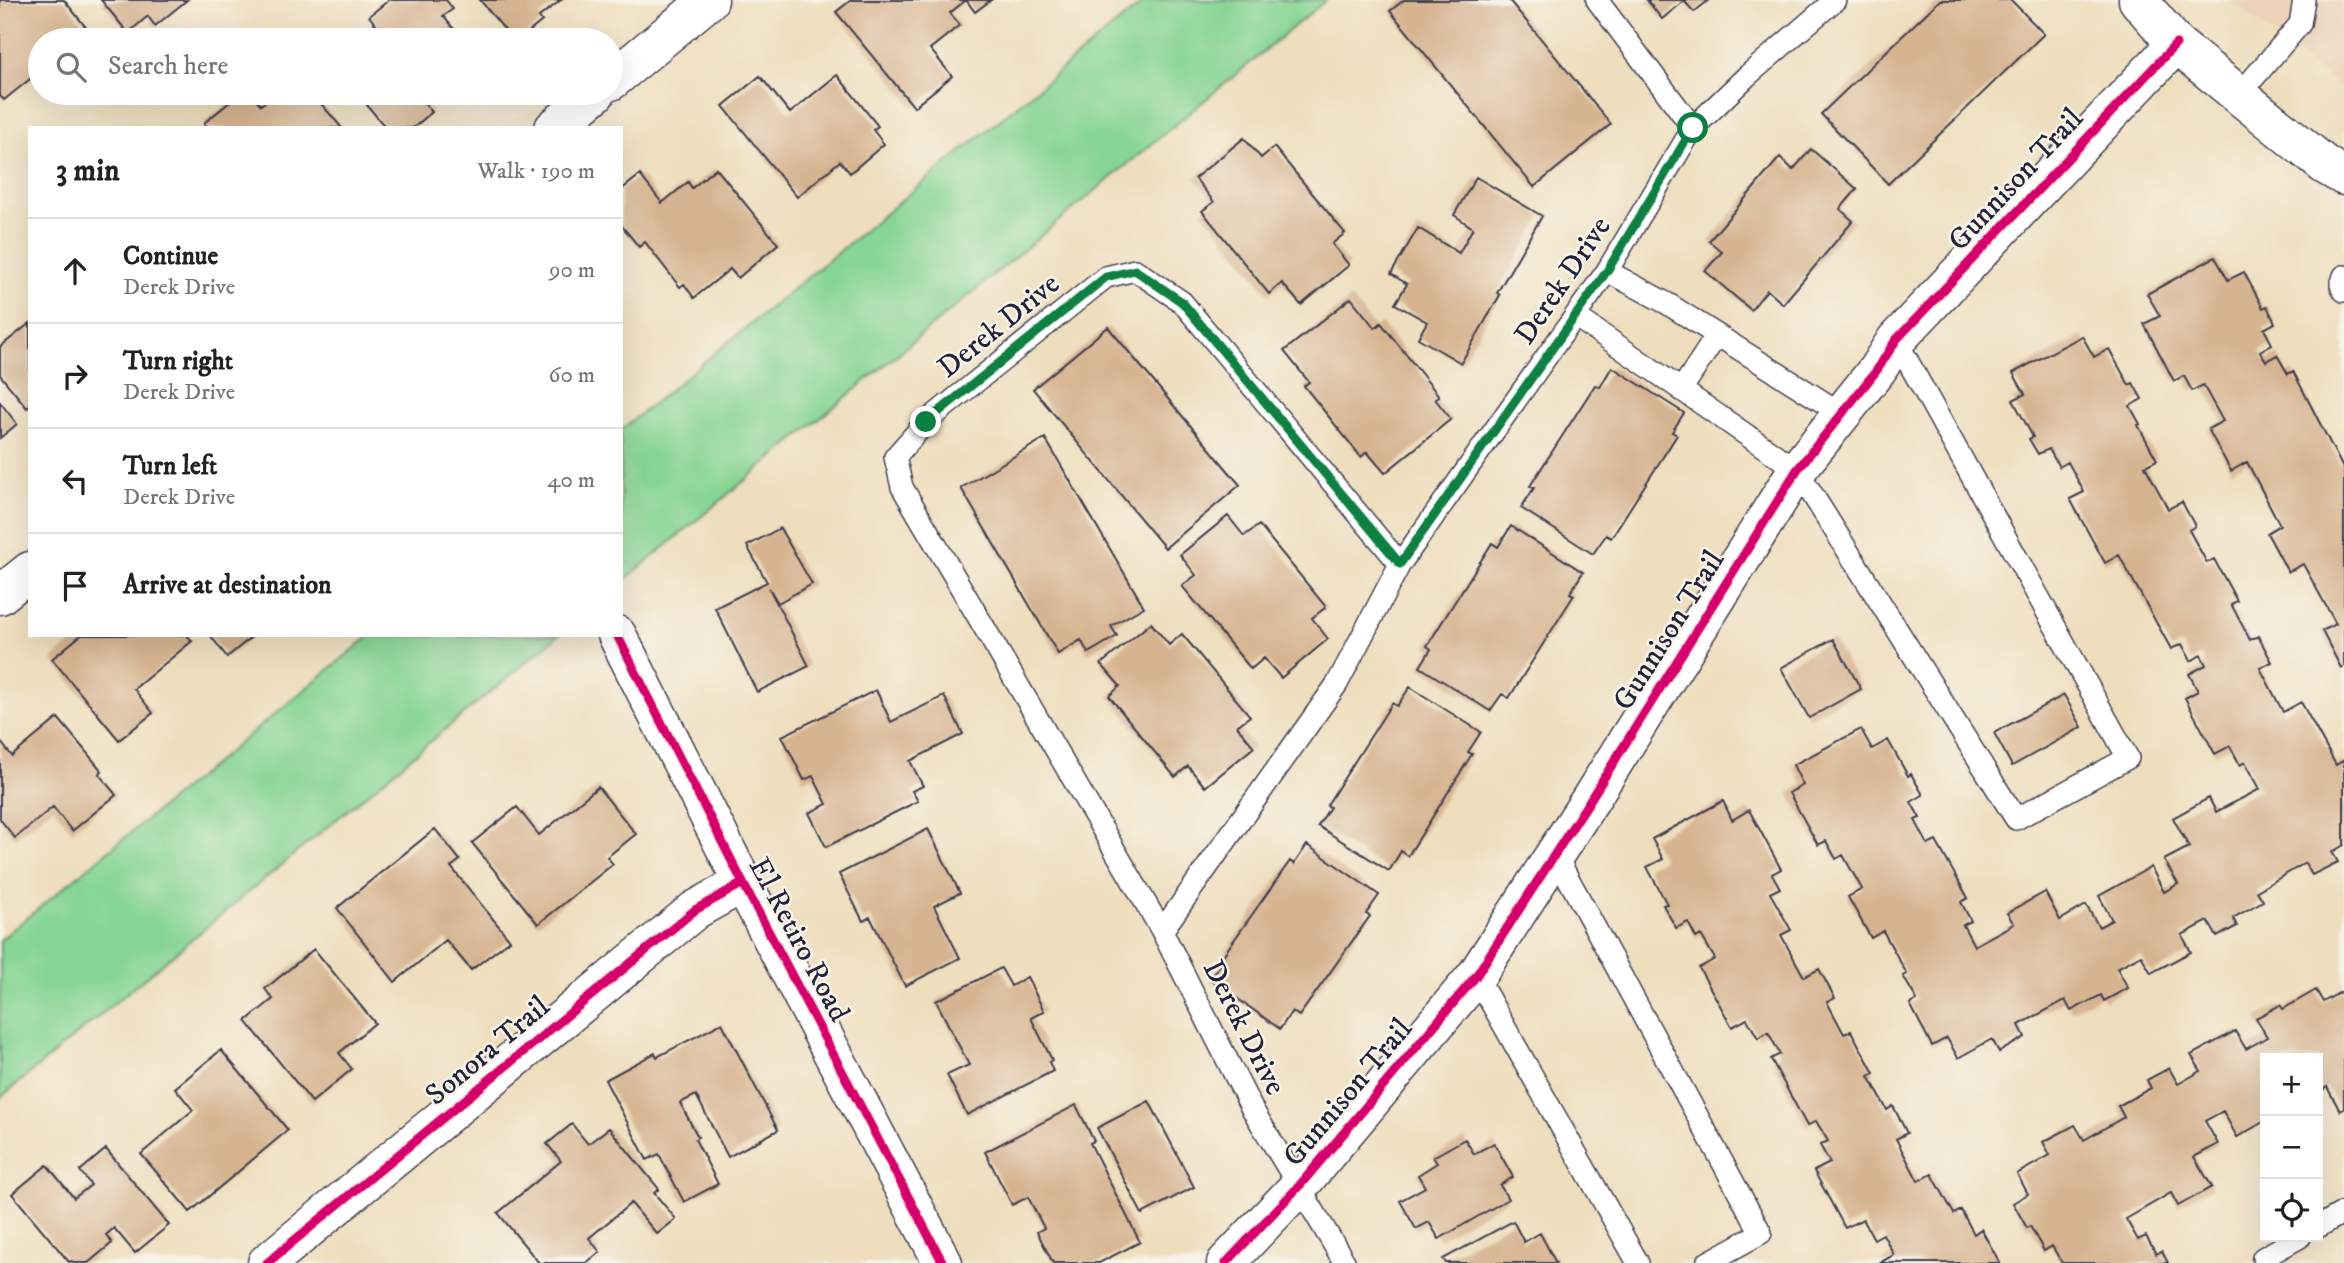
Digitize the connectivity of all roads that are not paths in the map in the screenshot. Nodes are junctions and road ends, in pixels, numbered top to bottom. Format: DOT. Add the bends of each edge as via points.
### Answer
graph roads {
  1 [pos="709,0"];
  2 [pos="1597,0"];
  3 [pos="1835,0"];
  4 [pos="2138,0"];
  5 [pos="2304,0"];
  6 [pos="2176,44"];
  7 [pos="623,71"];
  8 [pos="2239,95"];
  9 [pos="582,105"];
  10 [pos="556,126"];
  11 [pos="1693,128"];
  12 [pos="2344,176"];
  13 [pos="1607,271"];
  14 [pos="2344,276"];
  15 [pos="2344,291"];
  16 [pos="1575,316"];
  17 [pos="1717,335"];
  18 [pos="1896,340"];
  19 [pos="1681,390"];
  20 [pos="1842,414"];
  21 [pos="1797,470"];
  22 [pos="1400,564"];
  23 [pos="28,573"];
  24 [pos="0,595"];
  25 [pos="618,637"];
  26 [pos="1555,854"];
  27 [pos="743,883"];
  28 [pos="1162,931"];
  29 [pos="1476,976"];
  30 [pos="1300,1185"];
  31 [pos="2344,1212"];
  32 [pos="2323,1224"];
  33 [pos="2291,1242"];
  34 [pos="267,1263"];
  35 [pos="943,1263"];
  36 [pos="1226,1263"];
  37 [pos="1345,1263"];
  38 [pos="1638,1263"];
  39 [pos="1707,1263"];
  40 [pos="2265,1263"];
  1 -- 7 [label="street"];
  2 -- 11 [label="lane"];
  3 -- 11 [label="lane, Derek Drive"];
  4 -- 6 [label="street"];
  5 -- 8 [label="lane" via="2300,24"];
  6 -- 8 [label="street"];
  6 -- 18 [label="street, Gunnison Trail"];
  8 -- 12 [label="street"];
  9 -- 10 [label="street"];
  11 -- 13 [label="lane, Derek Drive"];
  13 -- 16 [label="lane, Derek Drive"];
  13 -- 17 [label="lane"];
  14 -- 15 [label="lane"];
  16 -- 19 [label="lane"];
  16 -- 22 [label="lane, Derek Drive"];
  17 -- 19 [label="lane"];
  17 -- 20 [label="lane"];
  18 -- 20 [label="street, Gunnison Trail"];
  18 -- 21 [label="lane" via="2128,758 2016,819"];
  19 -- 21 [label="lane"];
  20 -- 21 [label="street, Gunnison Trail"];
  21 -- 26 [label="street, Gunnison Trail"];
  22 -- 28 [label="lane, Derek Drive" via="1337,684"];
  22 -- 28 [label="lane, Derek Drive" via="1182,302 1135,270 1106,277 926,422 895,457 902,487"];
  23 -- 24 [label="street"];
  25 -- 27 [label="street, El Retiro Road"];
  26 -- 29 [label="street, Gunnison Trail"];
  26 -- 39 [label="lane" via="1760,1233"];
  27 -- 34 [label="street, Sonora Trail" via="695,910"];
  27 -- 35 [label="street, El Retiro Road"];
  28 -- 30 [label="lane, Derek Drive" via="1251,1107"];
  29 -- 30 [label="street, Gunnison Trail"];
  29 -- 38 [label="lane"];
  30 -- 36 [label="street, Gunnison Trail"];
  30 -- 37 [label="lane, Derek Drive"];
  31 -- 32 [label="lane"];
  33 -- 40 [label="lane" via="2263,1258"];
}
